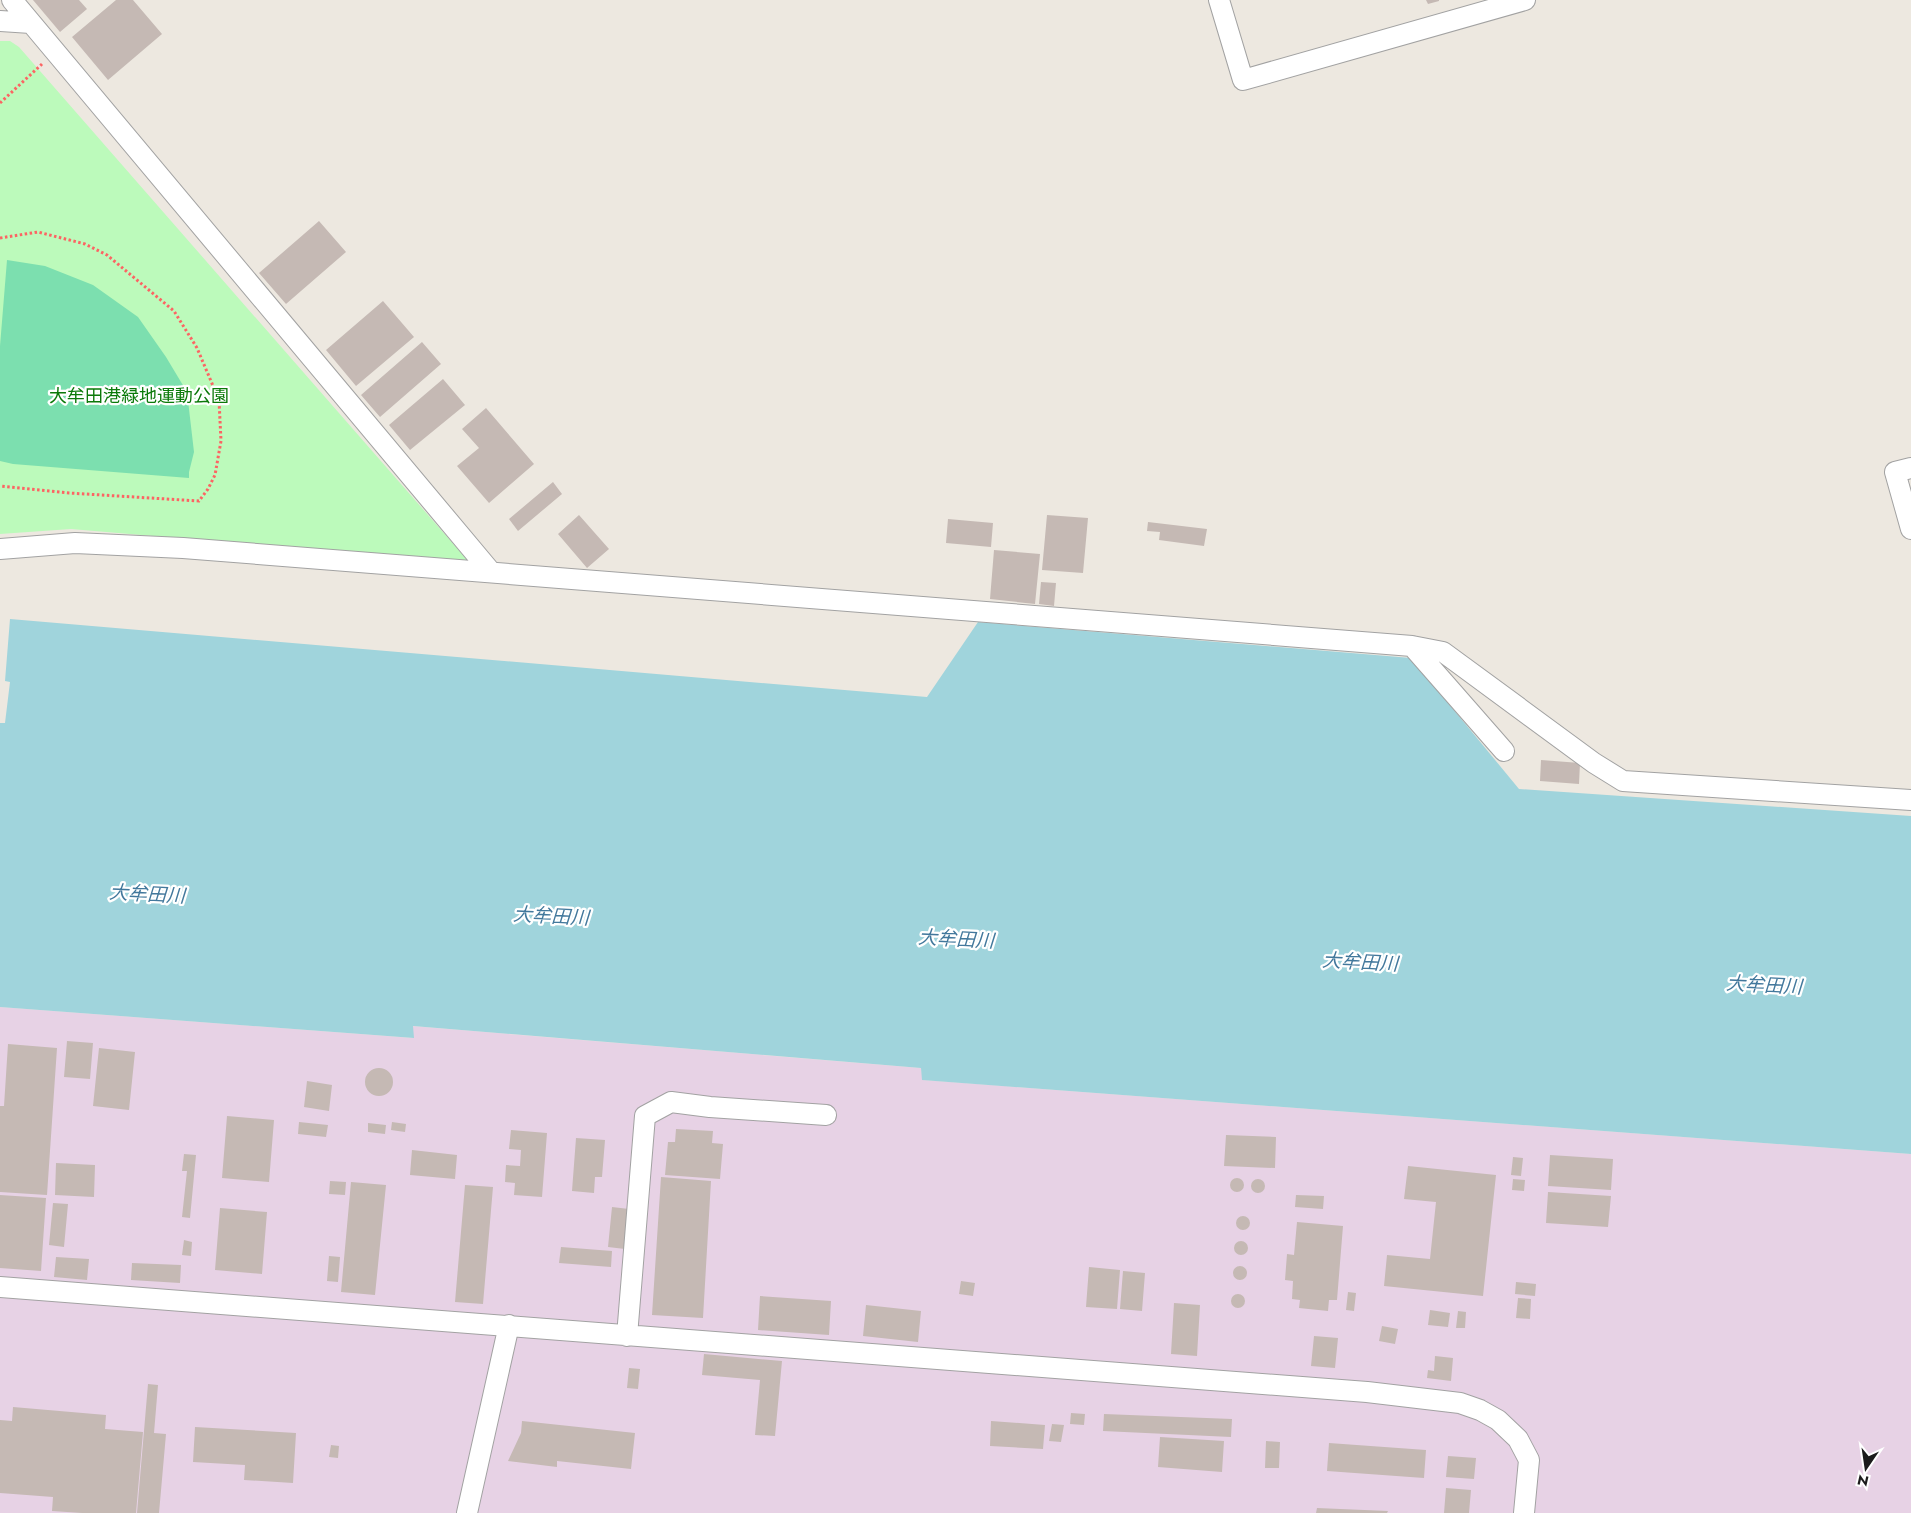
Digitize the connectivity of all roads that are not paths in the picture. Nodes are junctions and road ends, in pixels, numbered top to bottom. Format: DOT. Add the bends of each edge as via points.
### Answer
graph roads {
  1 [pos="12,0"];
  2 [pos="1219,0"];
  3 [pos="1525,0"];
  4 [pos="0,21"];
  5 [pos="31,23"];
  6 [pos="1911,468"];
  7 [pos="1911,529"];
  8 [pos="0,549"];
  9 [pos="491,572"];
  10 [pos="1412,646"];
  11 [pos="1504,752"];
  12 [pos="1911,800"];
  13 [pos="826,1115"];
  14 [pos="0,1287"];
  15 [pos="509,1325"];
  16 [pos="627,1336"];
  17 [pos="467,1513"];
  18 [pos="1524,1513"];
  1 -- 5 [label="street"];
  2 -- 3 [label="street" via="1243,80"];
  4 -- 5 [label="street"];
  5 -- 9 [label="street"];
  6 -- 7 [label="street" via="1895,472"];
  8 -- 9 [label="street" via="75,543 173,547"];
  9 -- 10 [label="street"];
  10 -- 11 [label="street"];
  10 -- 12 [label="street" via="1443,652 1594,763 1624,781"];
  13 -- 16 [label="street" via="671,1102 645,1116"];
  14 -- 15 [label="street"];
  15 -- 16 [label="street"];
  15 -- 17 [label="street"];
  16 -- 18 [label="street" via="1367,1392 1460,1403 1498,1420 1518,1440 1529,1460"];
}
